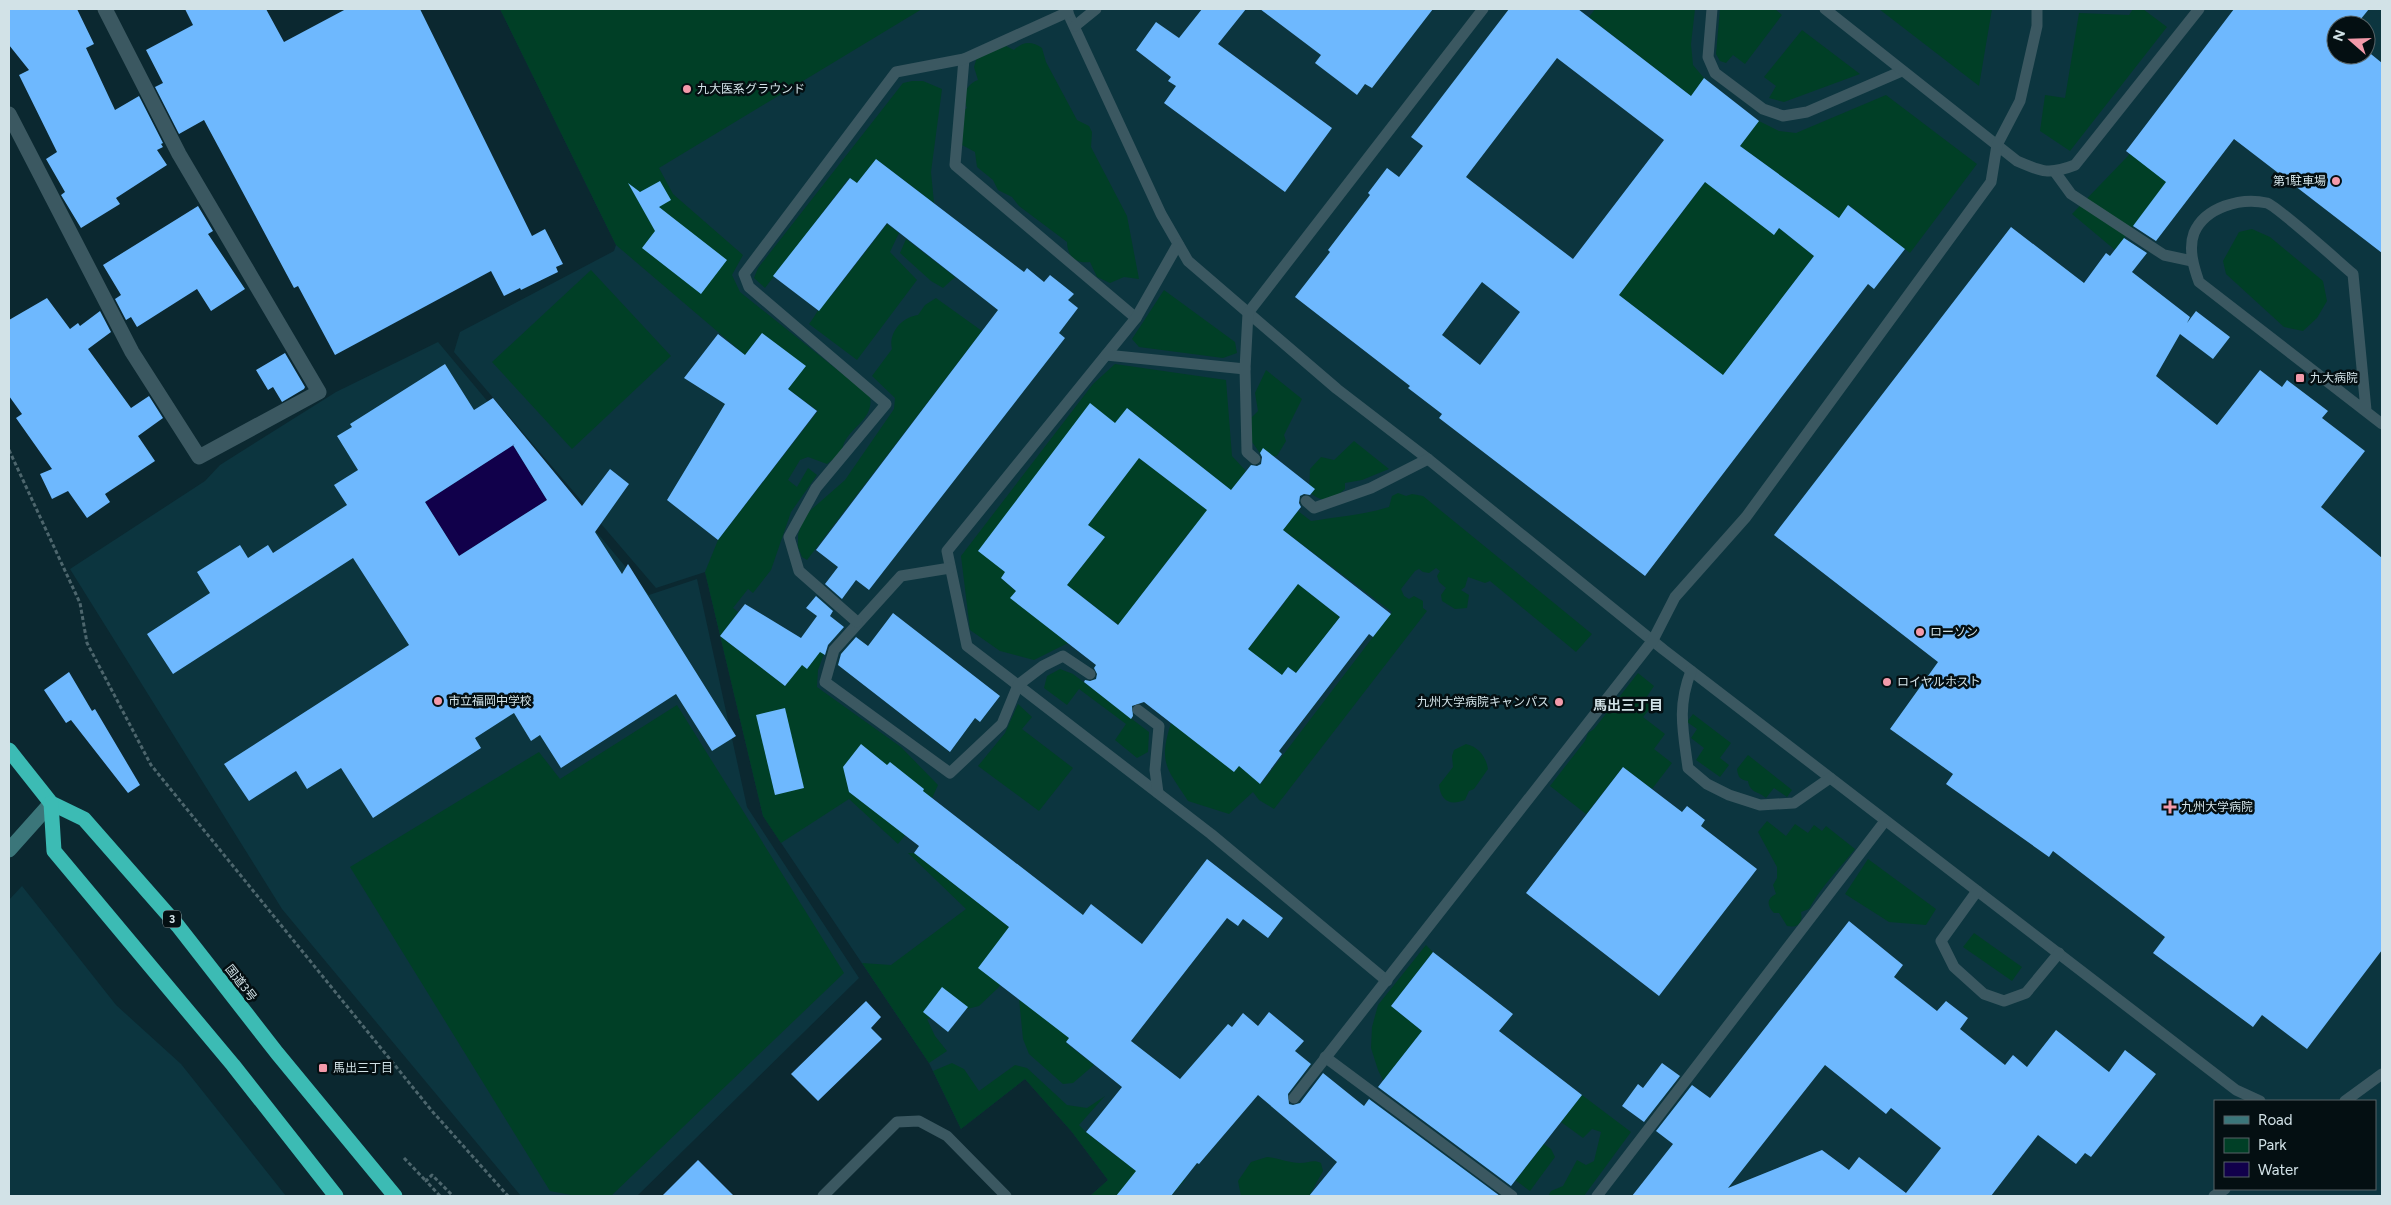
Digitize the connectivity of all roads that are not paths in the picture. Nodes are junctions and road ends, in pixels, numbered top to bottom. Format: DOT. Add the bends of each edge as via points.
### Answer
graph roads {
  1 [pos="105,9"];
  2 [pos="1096,9"];
  3 [pos="1483,9"];
  4 [pos="1712,9"];
  5 [pos="1825,9"];
  6 [pos="2037,9"];
  7 [pos="2199,9"];
  8 [pos="1067,10"];
  9 [pos="1075,26"];
  10 [pos="964,59"];
  11 [pos="1902,71"];
  12 [pos="9,114"];
  13 [pos="1997,145"];
  14 [pos="2055,172"];
  15 [pos="1178,244"];
  16 [pos="2192,261"];
  17 [pos="1248,313"];
  18 [pos="1136,318"];
  19 [pos="1106,355"];
  20 [pos="1245,369"];
  21 [pos="2366,410"];
  22 [pos="2382,424"];
  23 [pos="1255,459"];
  24 [pos="1428,460"];
  25 [pos="1306,501"];
  26 [pos="950,568"];
  27 [pos="857,622"];
  28 [pos="1653,640"];
  29 [pos="1691,671"];
  30 [pos="1090,674"];
  31 [pos="1018,685"];
  32 [pos="1138,710"];
  33 [pos="9,750"];
  34 [pos="1830,778"];
  35 [pos="1158,793"];
  36 [pos="51,803"];
  37 [pos="1885,821"];
  38 [pos="9,850"];
  39 [pos="1977,891"];
  40 [pos="2059,952"];
  41 [pos="1387,981"];
  42 [pos="1325,1057"];
  43 [pos="2382,1074"];
  44 [pos="1294,1098"];
  45 [pos="2258,1100"];
  46 [pos="2345,1100"];
  47 [pos="336,1196"];
  48 [pos="395,1196"];
  49 [pos="824,1196"];
  50 [pos="1006,1196"];
  51 [pos="1512,1196"];
  52 [pos="1597,1196"];
  1 -- 12 [label="street" via="179,154 319,392 199,457 132,352"];
  2 -- 9 [label="lane"];
  3 -- 17 [label="lane"];
  4 -- 11 [label="lane" via="1708,58 1715,73 1763,109 1783,116 1807,112"];
  5 -- 11 [label="lane"];
  6 -- 13 [label="lane" via="2037,26 2020,101"];
  7 -- 14 [label="lane" via="2075,165"];
  8 -- 9 [label="lane"];
  8 -- 10 [label="lane"];
  9 -- 15 [label="lane" via="1161,214"];
  10 -- 18 [label="lane" via="955,165"];
  10 -- 27 [label="lane" via="896,72 744,274 749,287 886,404 816,488 789,537 798,571"];
  11 -- 13 [label="lane"];
  13 -- 14 [label="lane" via="2017,161"];
  13 -- 28 [label="lane" via="1990,182 1746,518 1675,597"];
  14 -- 16 [label="lane" via="2071,194 2164,255"];
  15 -- 17 [label="lane" via="1188,261"];
  15 -- 18 [label="lane"];
  16 -- 21 [label="lane" via="2199,282"];
  16 -- 21 [label="lane" via="2194,234 2211,211 2238,202 2268,203 2353,274"];
  17 -- 20 [label="lane"];
  17 -- 24 [label="lane" via="1337,390"];
  18 -- 19 [label="lane"];
  19 -- 20 [label="lane"];
  19 -- 26 [label="lane" via="947,551"];
  20 -- 23 [label="lane" via="1247,452"];
  21 -- 22 [label="lane"];
  24 -- 25 [label="lane" via="1371,488 1314,508"];
  24 -- 28 [label="lane"];
  26 -- 27 [label="lane" via="901,576"];
  26 -- 31 [label="lane" via="967,646"];
  27 -- 31 [label="lane" via="834,650 825,682 950,773 1002,724"];
  28 -- 29 [label="lane"];
  28 -- 41 [label="lane"];
  29 -- 34 [label="lane"];
  29 -- 34 [label="lane" via="1681,713 1688,768 1707,784 1760,805 1794,803"];
  30 -- 31 [label="lane" via="1063,656"];
  31 -- 35 [label="lane"];
  32 -- 35 [label="lane" via="1158,726 1155,770"];
  33 -- 36 [label="highway, 国道3号 / 3"];
  34 -- 37 [label="lane"];
  35 -- 41 [label="lane" via="1212,834"];
  36 -- 38 [label="street"];
  36 -- 47 [label="highway" via="54,852 233,1065"];
  36 -- 48 [label="highway, 国道3号 / 3" via="84,819 103,840 178,926 276,1053"];
  37 -- 39 [label="lane"];
  37 -- 52 [label="lane"];
  39 -- 40 [label="lane"];
  39 -- 40 [label="lane" via="1941,941 1954,967 1984,994 2004,1000 2026,993"];
  40 -- 45 [label="lane" via="2236,1090"];
  41 -- 42 [label="lane"];
  42 -- 44 [label="lane"];
  42 -- 51 [label="lane"];
  43 -- 46 [label="lane"];
  49 -- 50 [label="lane" via="897,1122 919,1120 947,1136"];
}
